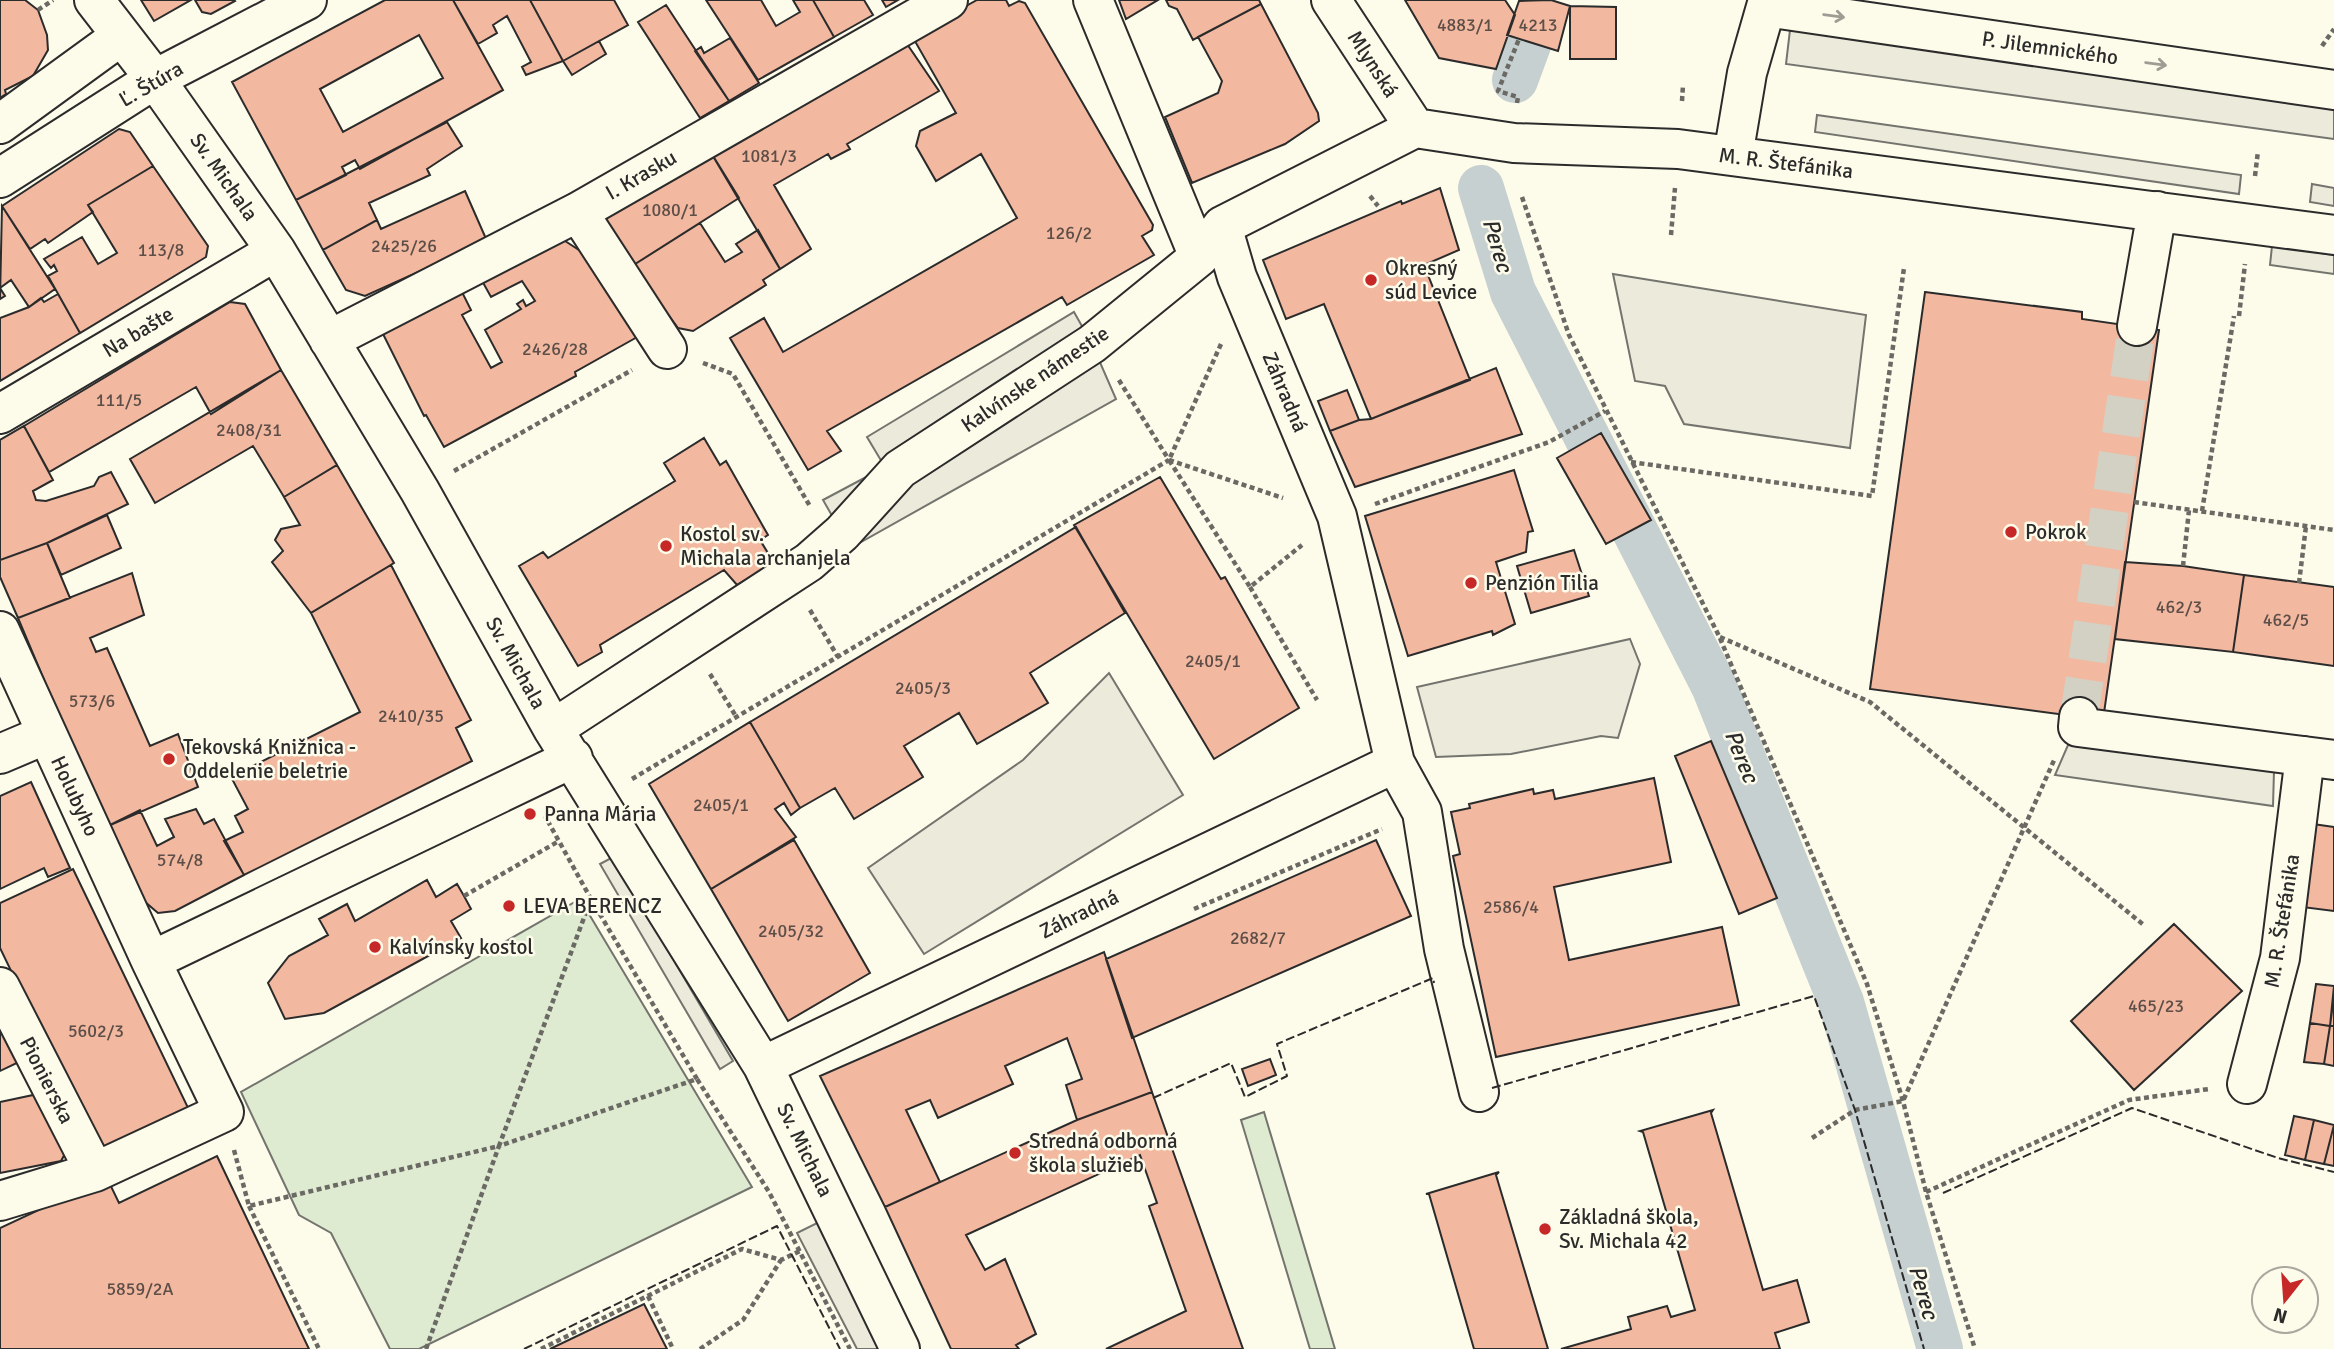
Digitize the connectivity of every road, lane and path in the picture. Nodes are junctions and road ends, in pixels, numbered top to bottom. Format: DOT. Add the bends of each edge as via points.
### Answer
graph roads {
  1 [pos="53,0"];
  2 [pos="94,0"];
  3 [pos="307,0"];
  4 [pos="948,0"];
  5 [pos="1093,0"];
  6 [pos="1331,0"];
  7 [pos="1767,4"];
  8 [pos="38,10"];
  9 [pos="121,36"];
  10 [pos="1519,39"];
  11 [pos="155,79"];
  12 [pos="1683,85"];
  13 [pos="2334,90"];
  14 [pos="1518,97"];
  15 [pos="1682,102"];
  16 [pos="0,124"];
  17 [pos="1415,128"];
  18 [pos="2258,151"];
  19 [pos="1732,156"];
  20 [pos="2255,176"];
  21 [pos="0,178"];
  22 [pos="1675,183"];
  23 [pos="1522,197"];
  24 [pos="2157,211"];
  25 [pos="578,212"];
  26 [pos="1222,226"];
  27 [pos="1671,235"];
  28 [pos="2334,235"];
  29 [pos="276,251"];
  30 [pos="1199,257"];
  31 [pos="2245,260"];
  32 [pos="1904,268"];
  33 [pos="2137,326"];
  34 [pos="1225,334"];
  35 [pos="329,340"];
  36 [pos="667,349"];
  37 [pos="1116,375"];
  38 [pos="1605,411"];
  39 [pos="0,414"];
  40 [pos="1169,460"];
  41 [pos="1631,463"];
  42 [pos="420,491"];
  43 [pos="2134,502"];
  44 [pos="2189,510"];
  45 [pos="2202,511"];
  46 [pos="1337,516"];
  47 [pos="2306,526"];
  48 [pos="2334,530"];
  49 [pos="810,560"];
  50 [pos="2183,566"];
  51 [pos="2299,583"];
  52 [pos="1250,587"];
  53 [pos="0,631"];
  54 [pos="1719,636"];
  55 [pos="689,641"];
  56 [pos="838,657"];
  57 [pos="1317,700"];
  58 [pos="737,718"];
  59 [pos="2078,722"];
  60 [pos="47,734"];
  61 [pos="563,744"];
  62 [pos="0,754"];
  63 [pos="2319,758"];
  64 [pos="1395,763"];
  65 [pos="526,780"];
  66 [pos="598,798"];
  67 [pos="1422,812"];
  68 [pos="2024,826"];
  69 [pos="559,841"];
  70 [pos="464,896"];
  71 [pos="591,899"];
  72 [pos="1188,912"];
  73 [pos="2145,926"];
  74 [pos="151,961"];
  75 [pos="0,987"];
  76 [pos="763,1066"];
  77 [pos="697,1079"];
  78 [pos="2247,1084"];
  79 [pos="1479,1091"];
  80 [pos="1903,1101"];
  81 [pos="224,1112"];
  82 [pos="1812,1138"];
  83 [pos="499,1146"];
  84 [pos="95,1172"];
  85 [pos="1926,1192"];
  86 [pos="0,1201"];
  87 [pos="248,1206"];
  88 [pos="800,1251"];
  89 [pos="781,1260"];
  90 [pos="648,1296"];
  91 [pos="319,1349"];
  92 [pos="426,1349"];
  93 [pos="541,1349"];
  94 [pos="673,1349"];
  95 [pos="700,1349"];
  96 [pos="850,1349"];
  97 [pos="900,1349"];
  98 [pos="1975,1349"];
  1 -- 8 [label="path"];
  2 -- 9 [label="street, Sv. Michala"];
  3 -- 11 [label="street, Ľ. Štúra"];
  4 -- 25 [label="street, I. Krasku"];
  5 -- 30 [label="street"];
  6 -- 17 [label="street, Mlynská"];
  7 -- 13 [label="street, P. Jilemnického, one-way"];
  7 -- 19 [label="street, P. Jilemnického" via="1747,73"];
  9 -- 11 [label="street, Sv. Michala"];
  9 -- 16 [label="street"];
  10 -- 14 [label="path" via="1498,91"];
  11 -- 21 [label="street, Ľ. Štúra"];
  11 -- 29 [label="street, Sv. Michala"];
  12 -- 15 [label="path"];
  17 -- 19 [label="street, M. R. Štefánika" via="1514,143 1678,149"];
  17 -- 26 [label="street, Kalvínske námestie"];
  18 -- 20 [label="path"];
  19 -- 24 [label="street, M. R. Štefánika"];
  22 -- 27 [label="path"];
  23 -- 38 [label="path" via="1569,335"];
  24 -- 28 [label="street, M. R. Štefánika"];
  24 -- 33 [label="street"];
  25 -- 35 [label="street, I. Krasku"];
  25 -- 36 [label="street"];
  26 -- 30 [label="street, Kalvínske námestie"];
  26 -- 46 [label="street, Záhradná" via="1237,276"];
  29 -- 35 [label="street, Sv. Michala"];
  29 -- 39 [label="street, Na bašte"];
  30 -- 49 [label="street, Kalvínske námestie" via="1092,344 900,469"];
  31 -- 45 [label="path"];
  32 -- 41 [label="path" via="1872,496"];
  34 -- 40 [label="path"];
  35 -- 42 [label="street, Sv. Michala"];
  36 -- 42 [label="path"];
  36 -- 49 [label="path" via="733,374"];
  37 -- 40 [label="path"];
  38 -- 41 [label="path"];
  38 -- 46 [label="path" via="1549,442"];
  40 -- 46 [label="path"];
  40 -- 52 [label="path"];
  40 -- 56 [label="path"];
  41 -- 54 [label="path"];
  42 -- 61 [label="street, Sv. Michala"];
  43 -- 44 [label="path"];
  44 -- 45 [label="path"];
  44 -- 50 [label="path"];
  45 -- 47 [label="path"];
  46 -- 52 [label="path"];
  46 -- 64 [label="street, Záhradná"];
  47 -- 48 [label="path"];
  47 -- 51 [label="path"];
  49 -- 55 [label="street, Kalvínske námestie"];
  49 -- 56 [label="path"];
  52 -- 57 [label="path"];
  53 -- 60 [label="street, Holubyho"];
  54 -- 68 [label="path" via="1870,702"];
  54 -- 80 [label="path" via="1867,984"];
  55 -- 58 [label="path"];
  55 -- 61 [label="street, Kalvínske námestie"];
  56 -- 58 [label="path"];
  58 -- 66 [label="path"];
  59 -- 63 [label="street, M. R. Štefánika"];
  59 -- 68 [label="path" via="2063,741"];
  60 -- 62 [label="street"];
  60 -- 74 [label="street, Holubyho"];
  61 -- 65 [label="street, Kalvínske námestie"];
  61 -- 66 [label="street, Sv. Michala"];
  63 -- 78 [label="street, M. R. Štefánika" via="2280,958"];
  64 -- 67 [label="street, Záhradná"];
  64 -- 76 [label="street, Záhradná"];
  65 -- 69 [label="path"];
  65 -- 74 [label="street, Kalvínske námestie"];
  66 -- 76 [label="street, Sv. Michala"];
  67 -- 72 [label="path"];
  67 -- 79 [label="street, Záhradná" via="1444,949"];
  68 -- 73 [label="path"];
  68 -- 80 [label="path"];
  69 -- 70 [label="path"];
  69 -- 71 [label="path"];
  71 -- 77 [label="path"];
  71 -- 83 [label="path"];
  74 -- 81 [label="street, Holubyho"];
  75 -- 84 [label="street, Pionierska"];
  76 -- 97 [label="street, Sv. Michala"];
  77 -- 83 [label="path"];
  77 -- 88 [label="path" via="769,1192"];
  78 -- 85 [label="path" via="2129,1100"];
  80 -- 82 [label="path" via="1855,1110"];
  80 -- 85 [label="path"];
  81 -- 84 [label="street"];
  81 -- 87 [label="path"];
  83 -- 87 [label="path"];
  83 -- 92 [label="path"];
  84 -- 86 [label="street"];
  85 -- 98 [label="path"];
  87 -- 91 [label="path"];
  88 -- 89 [label="path"];
  88 -- 96 [label="path"];
  89 -- 90 [label="path" via="742,1249"];
  89 -- 95 [label="path" via="743,1320"];
  90 -- 93 [label="path"];
  90 -- 94 [label="path"];
}
